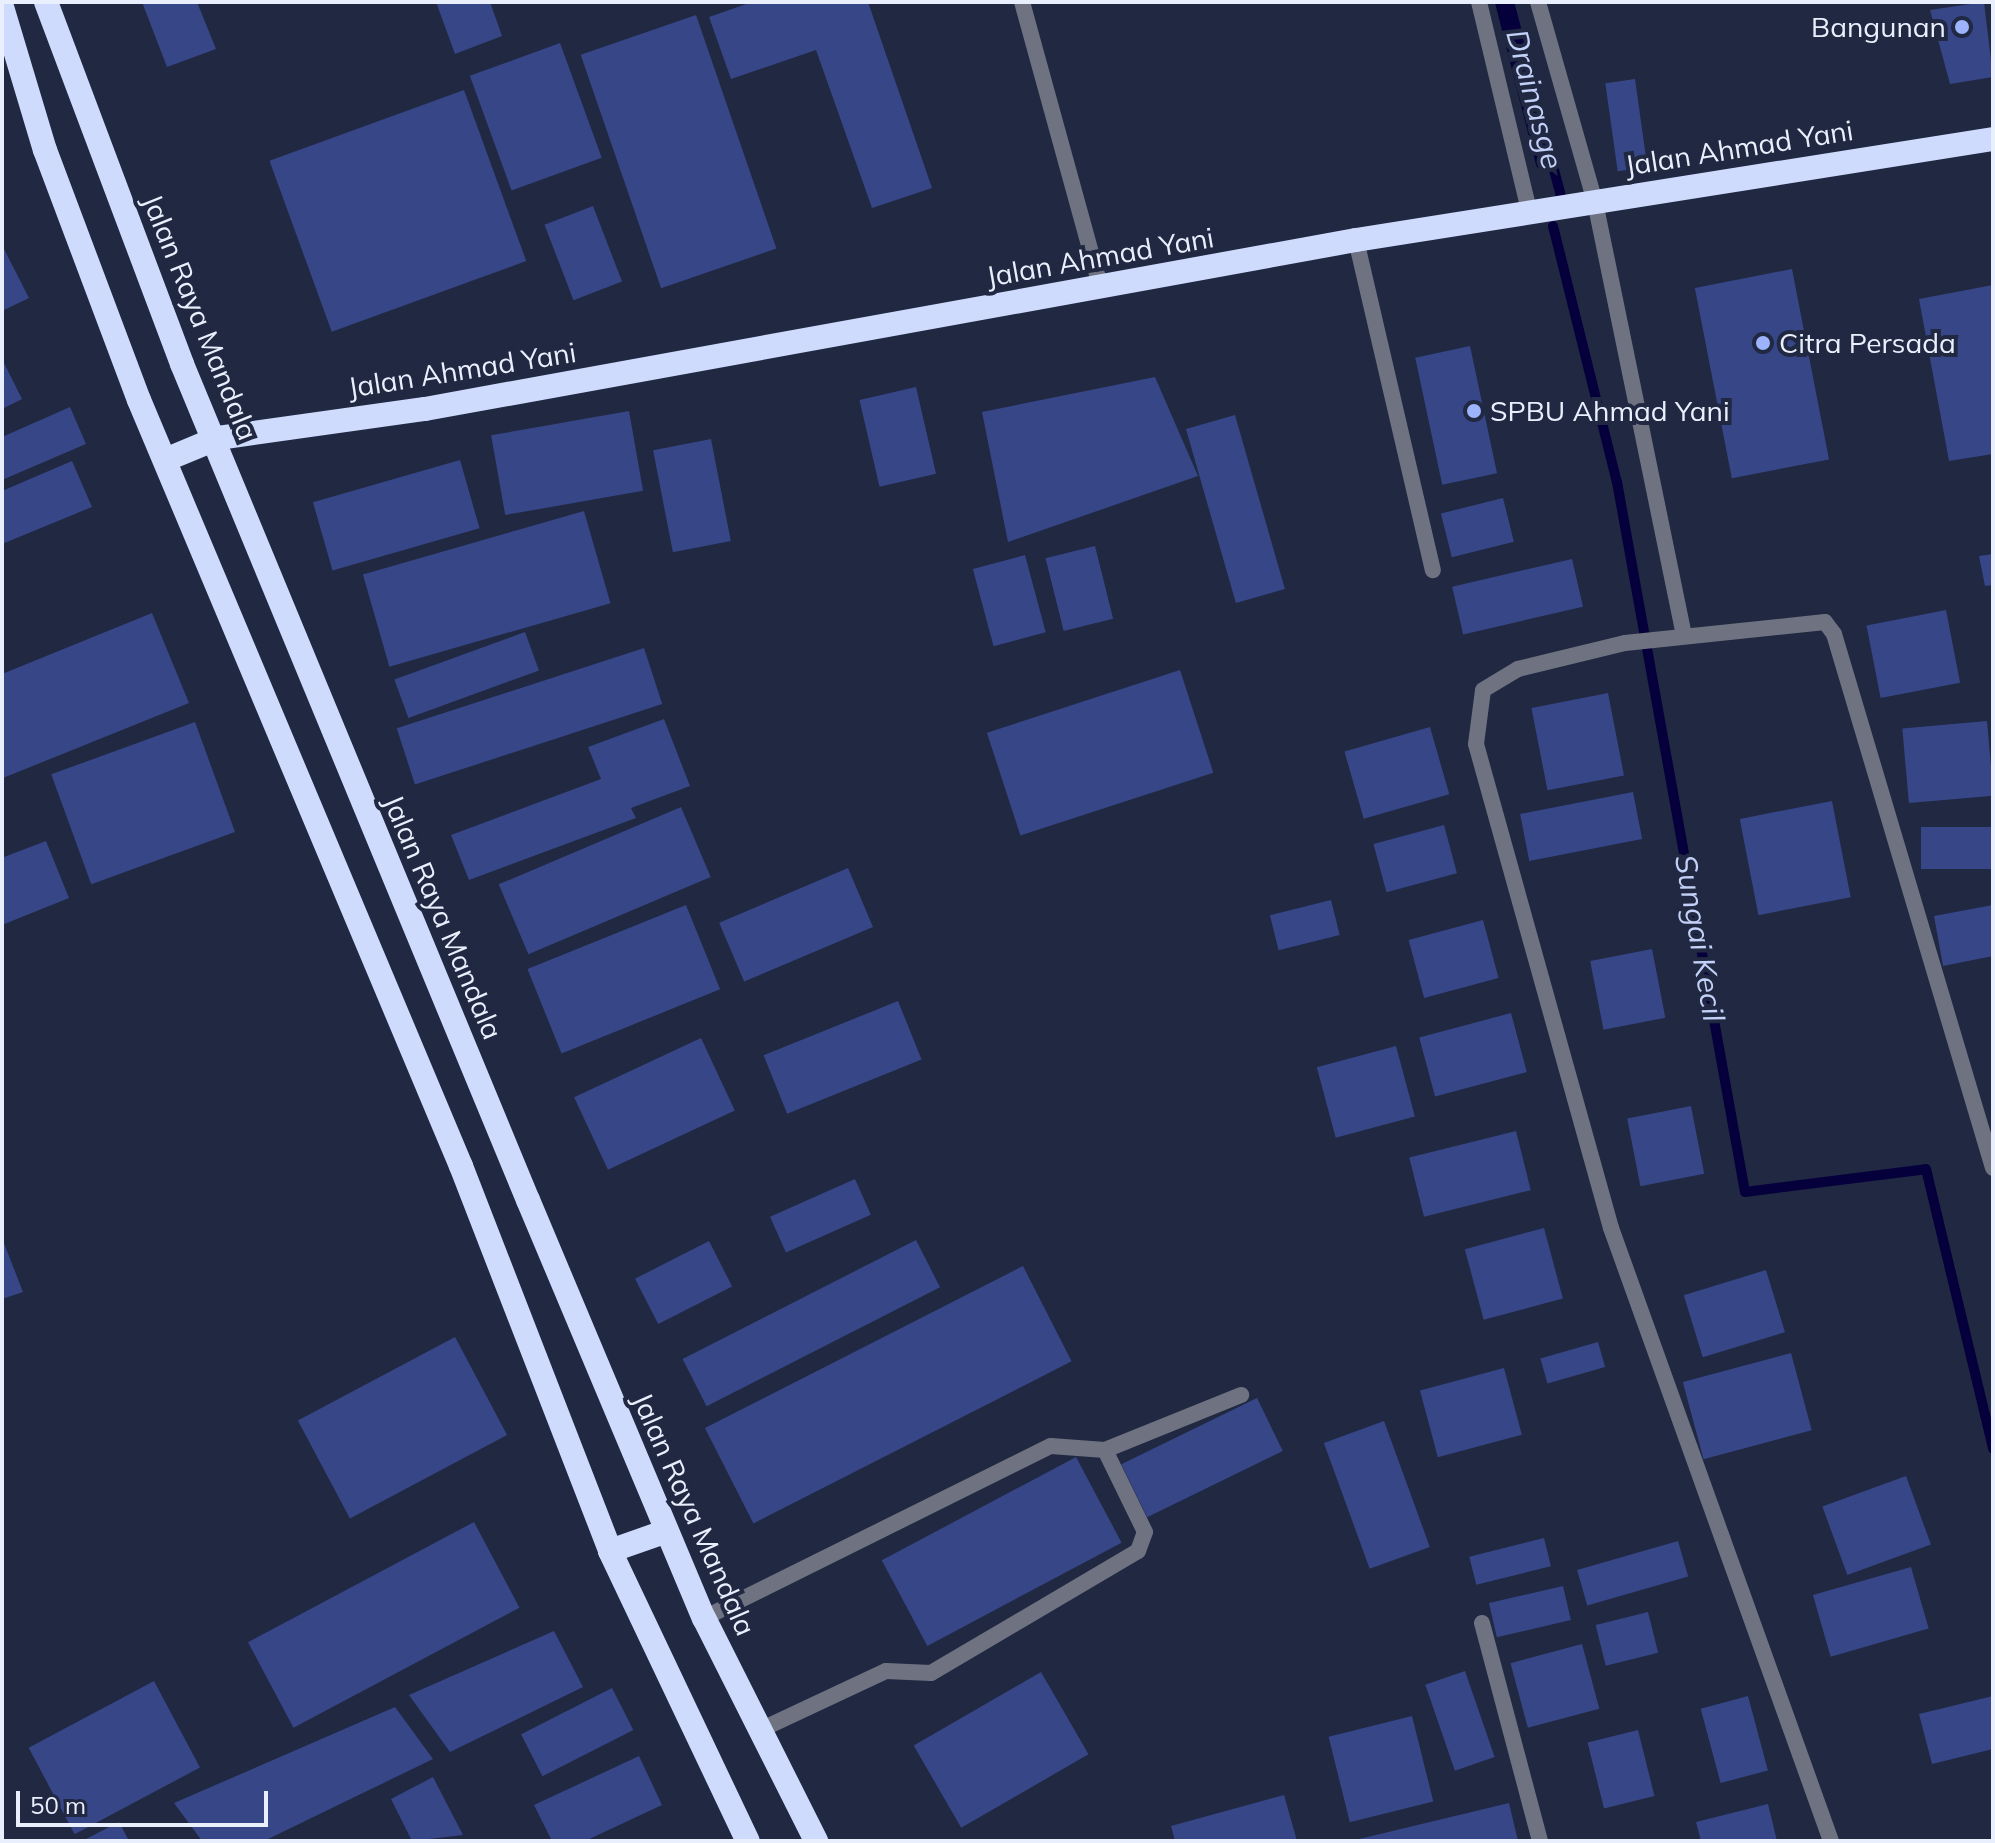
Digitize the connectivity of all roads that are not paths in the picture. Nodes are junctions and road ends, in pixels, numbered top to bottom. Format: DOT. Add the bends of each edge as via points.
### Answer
graph roads {
  1 [pos="46,2"];
  2 [pos="1022,2"];
  3 [pos="1479,2"];
  4 [pos="1538,2"];
  5 [pos="2,7"];
  6 [pos="1993,139"];
  7 [pos="1589,202"];
  8 [pos="1536,210"];
  9 [pos="1356,240"];
  10 [pos="1101,288"];
  11 [pos="218,438"];
  12 [pos="165,460"];
  13 [pos="1433,570"];
  14 [pos="1677,635"];
  15 [pos="1993,1168"];
  16 [pos="1241,1395"];
  17 [pos="1105,1450"];
  18 [pos="667,1531"];
  19 [pos="610,1551"];
  20 [pos="704,1618"];
  21 [pos="1482,1623"];
  22 [pos="760,1730"];
  23 [pos="748,1841"];
  24 [pos="816,1841"];
  25 [pos="1540,1841"];
  26 [pos="1831,1841"];
  1 -- 11 [label="highway, Jalan Raya Mandala" via="182,364"];
  2 -- 10 [label="street"];
  3 -- 8 [label="street"];
  4 -- 7 [label="street"];
  5 -- 12 [label="highway" via="45,150"];
  6 -- 7 [label="highway, Jalan Ahmad Yani"];
  7 -- 8 [label="highway, Jalan Ahmad Yani"];
  7 -- 14 [label="street"];
  8 -- 9 [label="highway, Jalan Ahmad Yani"];
  9 -- 10 [label="highway, Jalan Ahmad Yani"];
  9 -- 13 [label="street"];
  10 -- 11 [label="highway, Jalan Ahmad Yani" via="425,409"];
  11 -- 12 [label="highway, Jalan Ahmad Yani"];
  11 -- 18 [label="highway, Jalan Raya Mandala" via="244,517"];
  12 -- 19 [label="highway" via="461,1166"];
  14 -- 15 [label="street" via="1741,633 1815,619 1834,634"];
  14 -- 26 [label="street" via="1625,643 1496,678 1477,706 1476,744 1611,1228"];
  16 -- 17 [label="street"];
  17 -- 20 [label="street" via="1051,1446"];
  17 -- 22 [label="street" via="1145,1532 1138,1551 931,1673 886,1671"];
  18 -- 19 [label="highway"];
  18 -- 20 [label="highway, Jalan Raya Mandala"];
  19 -- 23 [label="highway"];
  20 -- 22 [label="highway, Jalan Raya Mandala"];
  21 -- 25 [label="street"];
  22 -- 24 [label="highway, Jalan Raya Mandala"];
}
